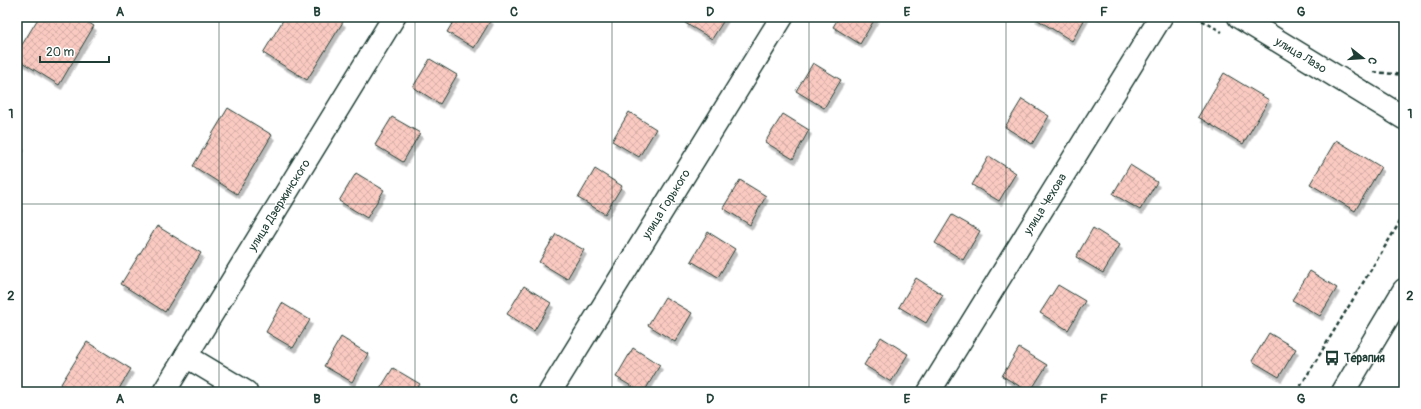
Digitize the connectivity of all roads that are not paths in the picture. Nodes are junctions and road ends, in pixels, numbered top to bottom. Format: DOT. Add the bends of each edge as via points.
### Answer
graph roads {
  1 [pos="394,17"];
  2 [pos="782,17"];
  3 [pos="1160,17"];
  4 [pos="1239,17"];
  5 [pos="1404,118"];
  6 [pos="1404,290"];
  7 [pos="186,356"];
  8 [pos="164,392"];
  9 [pos="246,392"];
  10 [pos="550,392"];
  11 [pos="929,392"];
  12 [pos="1343,392"];
  1 -- 7 [label="street, улица Дзержинского"];
  2 -- 10 [label="street, улица Горького"];
  3 -- 11 [label="street, улица Чехова"];
  4 -- 5 [label="street, улица Лазо"];
  6 -- 12 [label="street"];
  7 -- 8 [label="street, улица Дзержинского"];
  7 -- 9 [label="street"];
}
